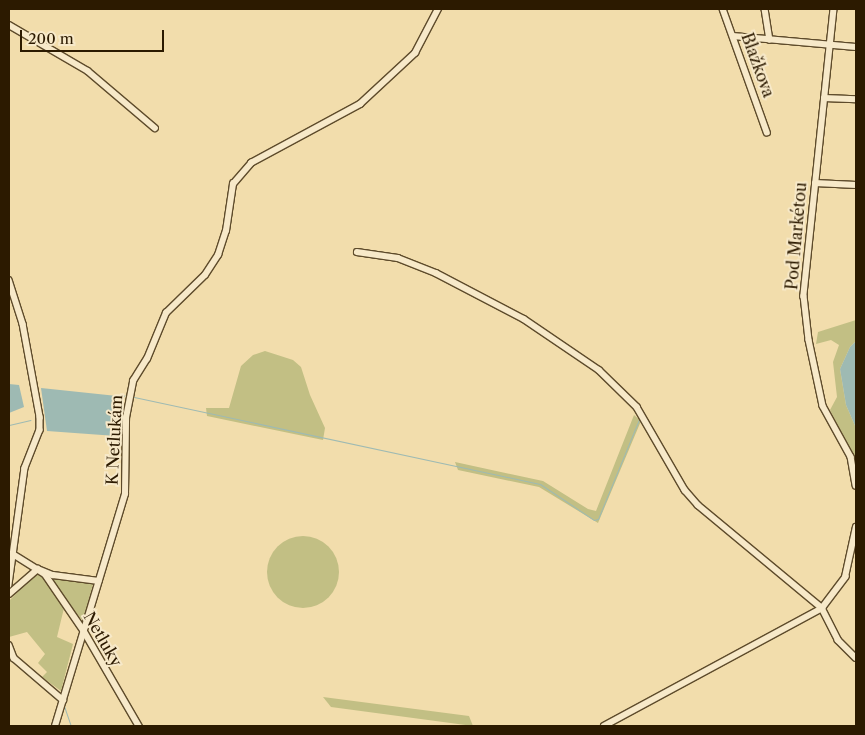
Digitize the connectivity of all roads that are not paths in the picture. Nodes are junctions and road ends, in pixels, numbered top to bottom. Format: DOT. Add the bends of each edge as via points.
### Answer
graph roads {
  1 [pos="438,9"];
  2 [pos="723,9"];
  3 [pos="765,9"];
  4 [pos="834,9"];
  5 [pos="9,25"];
  6 [pos="733,36"];
  7 [pos="770,40"];
  8 [pos="830,46"];
  9 [pos="856,46"];
  10 [pos="824,98"];
  11 [pos="856,99"];
  12 [pos="155,128"];
  13 [pos="767,132"];
  14 [pos="815,183"];
  15 [pos="856,185"];
  16 [pos="357,252"];
  17 [pos="9,280"];
  18 [pos="856,486"];
  19 [pos="856,526"];
  20 [pos="13,554"];
  21 [pos="38,569"];
  22 [pos="99,581"];
  23 [pos="9,585"];
  24 [pos="9,594"];
  25 [pos="822,608"];
  26 [pos="84,630"];
  27 [pos="9,645"];
  28 [pos="856,658"];
  29 [pos="63,700"];
  30 [pos="55,726"];
  31 [pos="139,726"];
  32 [pos="604,726"];
  1 -- 22 [label="street, K Netlukám" via="415,53 360,104 251,163 235,180 229,194 226,231 218,255 205,275 166,313 147,359 133,382 126,418 125,494"];
  2 -- 6 [label="street, Blažkova"];
  3 -- 7 [label="street"];
  4 -- 8 [label="street, Pod Markétou"];
  5 -- 12 [label="street" via="88,71"];
  6 -- 7 [label="street"];
  6 -- 13 [label="street, Blažkova"];
  7 -- 8 [label="street"];
  8 -- 9 [label="street"];
  8 -- 10 [label="street, Pod Markétou"];
  10 -- 11 [label="street"];
  10 -- 14 [label="street, Pod Markétou"];
  14 -- 15 [label="street"];
  14 -- 18 [label="street, Pod Markétou" via="804,283 809,340 823,406 852,457"];
  16 -- 25 [label="street" via="398,258 436,273 524,319 599,370 637,407 685,490 698,505"];
  17 -- 20 [label="street" via="23,324 40,430 25,468"];
  19 -- 25 [label="street" via="845,577"];
  20 -- 21 [label="street, Netluky"];
  20 -- 23 [label="street"];
  21 -- 22 [label="street, Netluky" via="53,575"];
  21 -- 24 [label="street"];
  21 -- 26 [label="street, Netluky"];
  22 -- 26 [label="street, K Netlukám"];
  25 -- 28 [label="street" via="838,640"];
  25 -- 32 [label="street"];
  26 -- 29 [label="street, K Netlukám"];
  26 -- 31 [label="street, Netluky"];
  27 -- 29 [label="street" via="14,658"];
  29 -- 30 [label="street, K Netlukám"];
}
